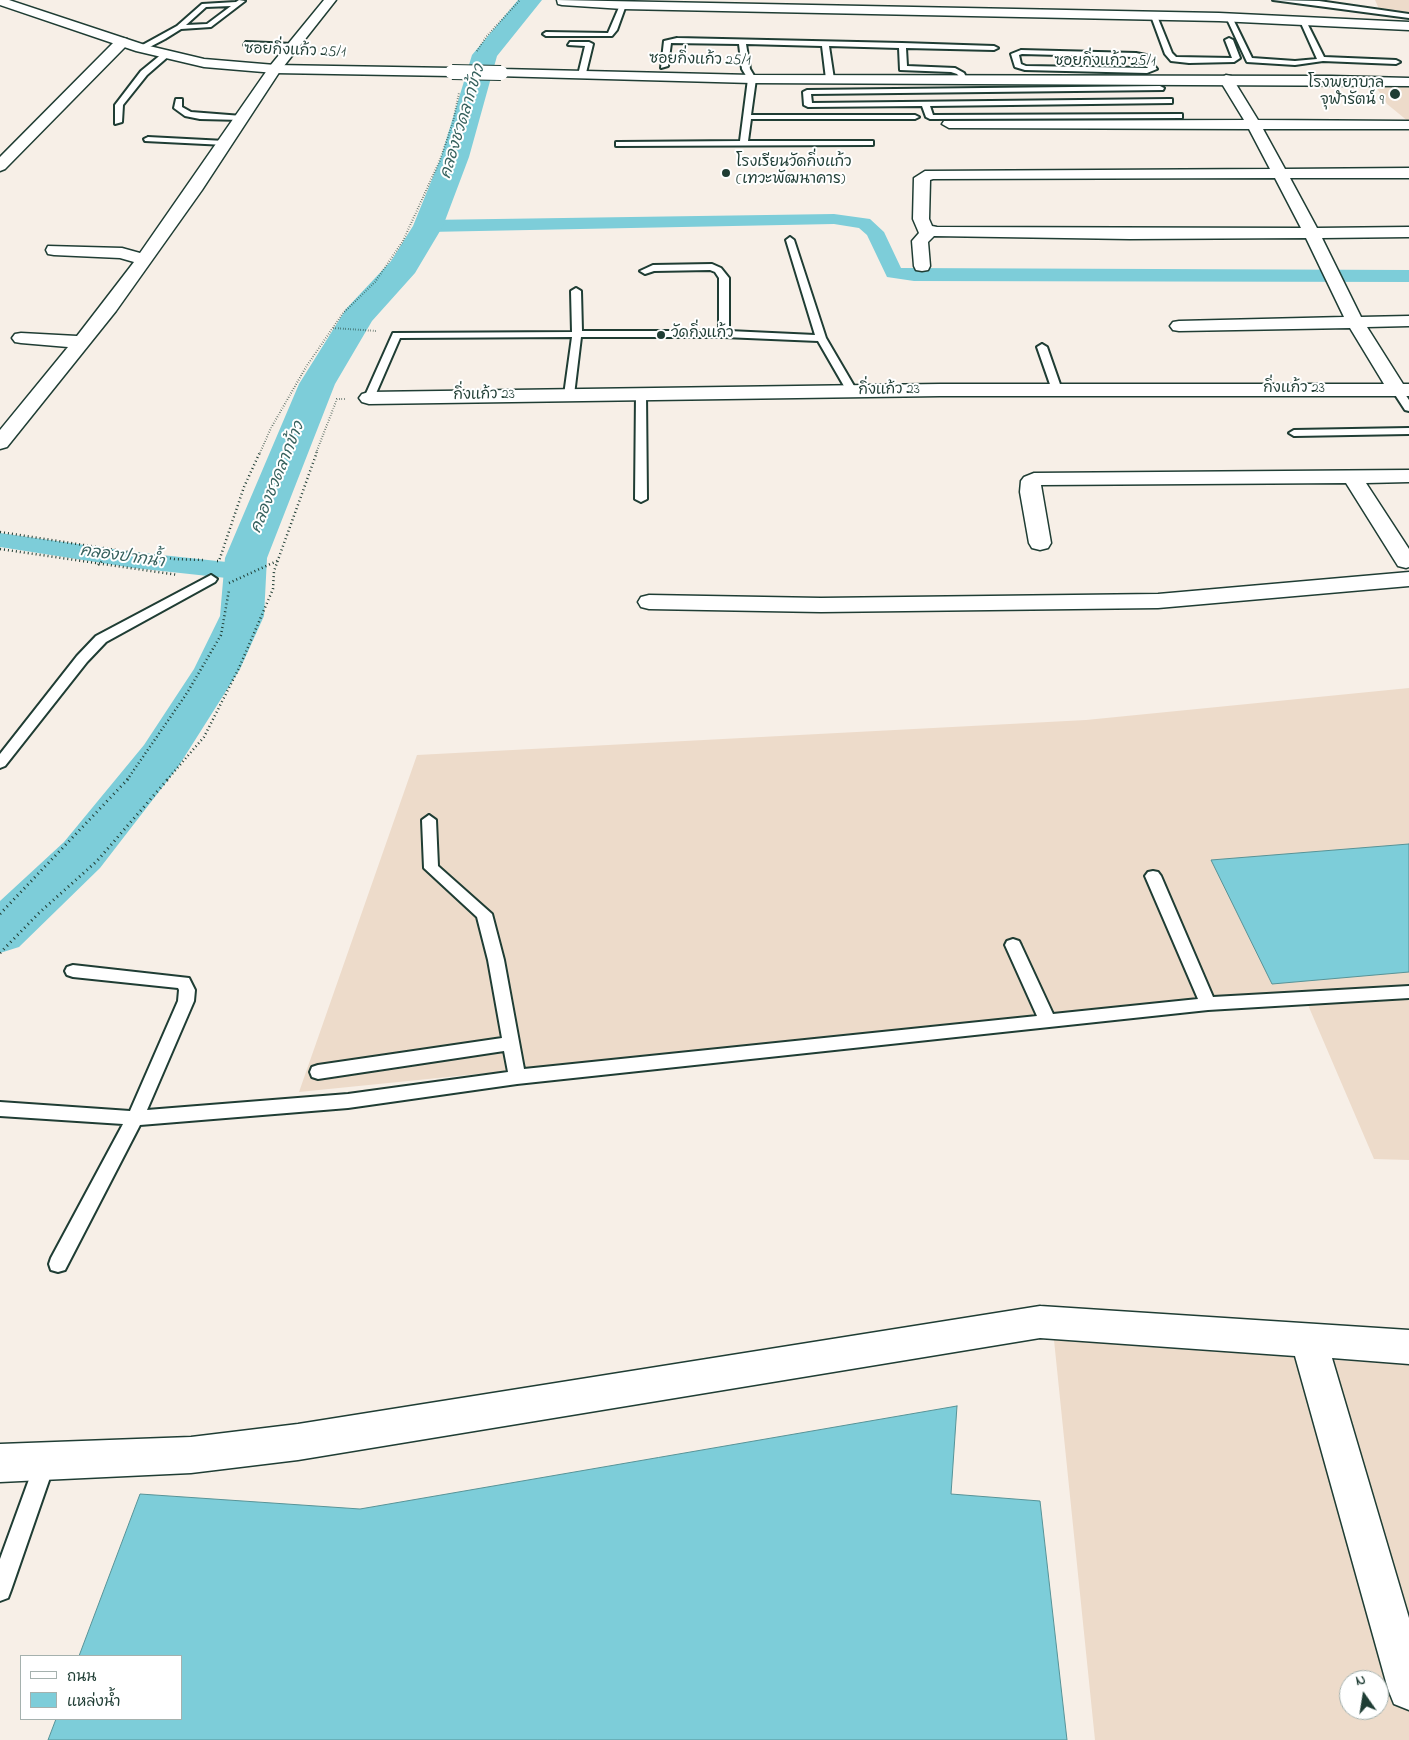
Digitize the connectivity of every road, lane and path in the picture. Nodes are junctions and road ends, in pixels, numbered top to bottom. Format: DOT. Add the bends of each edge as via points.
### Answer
graph roads {
  1 [pos="330,0"];
  2 [pos="520,0"];
  3 [pos="1276,0"];
  4 [pos="562,1"];
  5 [pos="241,2"];
  6 [pos="1317,2"];
  7 [pos="2,4"];
  8 [pos="623,5"];
  9 [pos="1154,16"];
  10 [pos="1409,16"];
  11 [pos="1224,20"];
  12 [pos="1303,21"];
  13 [pos="1409,26"];
  14 [pos="179,27"];
  15 [pos="546,34"];
  16 [pos="1226,34"];
  17 [pos="742,41"];
  18 [pos="122,42"];
  19 [pos="825,43"];
  20 [pos="246,44"];
  21 [pos="563,44"];
  22 [pos="902,45"];
  23 [pos="293,46"];
  24 [pos="141,48"];
  25 [pos="994,48"];
  26 [pos="166,55"];
  27 [pos="474,56"];
  28 [pos="1321,58"];
  29 [pos="1396,62"];
  30 [pos="664,66"];
  31 [pos="275,69"];
  32 [pos="582,75"];
  33 [pos="1064,75"];
  34 [pos="752,79"];
  35 [pos="830,79"];
  36 [pos="1226,79"];
  37 [pos="963,80"];
  38 [pos="1409,82"];
  39 [pos="1157,84"];
  40 [pos="460,88"];
  41 [pos="179,101"];
  42 [pos="1169,102"];
  43 [pos="925,104"];
  44 [pos="746,117"];
  45 [pos="915,117"];
  46 [pos="242,118"];
  47 [pos="118,122"];
  48 [pos="949,124"];
  49 [pos="1254,125"];
  50 [pos="1409,126"];
  51 [pos="148,140"];
  52 [pos="225,143"];
  53 [pos="870,143"];
  54 [pos="619,144"];
  55 [pos="744,144"];
  56 [pos="0,166"];
  57 [pos="1280,173"];
  58 [pos="1409,173"];
  59 [pos="929,232"];
  60 [pos="1409,232"];
  61 [pos="1312,233"];
  62 [pos="790,240"];
  63 [pos="54,250"];
  64 [pos="143,260"];
  65 [pos="922,266"];
  66 [pos="644,271"];
  67 [pos="576,291"];
  68 [pos="1409,321"];
  69 [pos="1355,322"];
  70 [pos="1178,326"];
  71 [pos="332,328"];
  72 [pos="372,331"];
  73 [pos="577,334"];
  74 [pos="724,334"];
  75 [pos="21,338"];
  76 [pos="821,338"];
  77 [pos="82,342"];
  78 [pos="1042,347"];
  79 [pos="1057,390"];
  80 [pos="1403,390"];
  81 [pos="852,391"];
  82 [pos="641,394"];
  83 [pos="570,395"];
  84 [pos="369,398"];
  85 [pos="1409,408"];
  86 [pos="1409,431"];
  87 [pos="1294,433"];
  88 [pos="0,443"];
  89 [pos="1352,476"];
  90 [pos="1409,476"];
  91 [pos="641,499"];
  92 [pos="0,532"];
  93 [pos="1040,543"];
  94 [pos="0,549"];
  95 [pos="113,550"];
  96 [pos="277,561"];
  97 [pos="98,564"];
  98 [pos="1407,570"];
  99 [pos="211,579"];
  100 [pos="229,583"];
  101 [pos="649,602"];
  102 [pos="0,762"];
  103 [pos="428,820"];
  104 [pos="1153,876"];
  105 [pos="0,914"];
  106 [pos="1013,946"];
  107 [pos="0,953"];
  108 [pos="73,972"];
  109 [pos="1409,992"];
  110 [pos="1208,1004"];
  111 [pos="1048,1022"];
  112 [pos="511,1043"];
  113 [pos="318,1072"];
  114 [pos="518,1077"];
  115 [pos="0,1109"];
  116 [pos="135,1118"];
  117 [pos="58,1264"];
  118 [pos="1309,1340"];
  119 [pos="1409,1347"];
  120 [pos="45,1461"];
  121 [pos="0,1463"];
  122 [pos="0,1590"];
  123 [pos="1409,1689"];
  1 -- 23 [label="street"];
  2 -- 27 [label="path" via="486,37"];
  3 -- 6 [label="lane"];
  4 -- 8 [label="street"];
  5 -- 14 [label="lane" via="209,26"];
  5 -- 14 [label="lane" via="204,5"];
  6 -- 10 [label="lane"];
  7 -- 18 [label="street, ซอยกิ่งแก้ว 25/1"];
  8 -- 9 [label="street"];
  8 -- 15 [label="lane" via="610,35"];
  9 -- 11 [label="street"];
  9 -- 16 [label="lane" via="1169,54 1178,60 1234,60"];
  11 -- 12 [label="street"];
  11 -- 28 [label="lane" via="1250,60 1300,63"];
  12 -- 13 [label="street"];
  12 -- 28 [label="lane"];
  14 -- 24 [label="lane"];
  17 -- 19 [label="lane"];
  17 -- 30 [label="lane" via="668,41"];
  17 -- 34 [label="lane" via="746,69"];
  18 -- 24 [label="street, ซอยกิ่งแก้ว 25/1"];
  18 -- 56 [label="street"];
  19 -- 22 [label="lane"];
  19 -- 35 [label="lane"];
  20 -- 23 [label="lane"];
  21 -- 32 [label="lane" via="589,44"];
  22 -- 25 [label="lane"];
  22 -- 37 [label="lane" via="903,68 952,70 960,73"];
  23 -- 31 [label="street"];
  24 -- 26 [label="street, ซอยกิ่งแก้ว 25/1"];
  26 -- 31 [label="street, ซอยกิ่งแก้ว 25/1" via="204,63"];
  26 -- 47 [label="lane" via="144,73 119,105"];
  28 -- 29 [label="lane"];
  31 -- 32 [label="street, ซอยกิ่งแก้ว 25/1, bridge"];
  31 -- 46 [label="street"];
  32 -- 34 [label="street, ซอยกิ่งแก้ว 25/1"];
  33 -- 33 [label="lane" via="1147,71 1153,69 1143,57 1136,55 1015,54 1018,65 1022,67"];
  33 -- 37 [label="street, ซอยกิ่งแก้ว 25/1"];
  33 -- 39 [label="street, ซอยกิ่งแก้ว 25/1"];
  34 -- 35 [label="street, ซอยกิ่งแก้ว 25/1"];
  34 -- 44 [label="lane"];
  35 -- 37 [label="street, ซอยกิ่งแก้ว 25/1"];
  36 -- 38 [label="street, ซอยกิ่งแก้ว 25/1"];
  36 -- 39 [label="street, ซอยกิ่งแก้ว 25/1"];
  36 -- 49 [label="street"];
  39 -- 42 [label="lane"];
  39 -- 43 [label="lane" via="807,92 808,105"];
  40 -- 71 [label="path" via="440,160 403,241 375,282"];
  41 -- 46 [label="lane" via="178,108 188,114"];
  42 -- 43 [label="lane"];
  42 -- 43 [label="lane" via="1179,116 930,117"];
  44 -- 45 [label="lane"];
  44 -- 55 [label="lane"];
  46 -- 52 [label="street"];
  48 -- 49 [label="street"];
  49 -- 50 [label="street"];
  49 -- 57 [label="street"];
  51 -- 52 [label="lane"];
  52 -- 64 [label="street"];
  53 -- 55 [label="lane"];
  54 -- 55 [label="lane"];
  57 -- 58 [label="street"];
  57 -- 59 [label="street" via="930,174 922,178 921,219"];
  57 -- 61 [label="street"];
  59 -- 61 [label="street"];
  59 -- 65 [label="street" via="920,241"];
  60 -- 61 [label="street"];
  61 -- 69 [label="street"];
  62 -- 76 [label="lane"];
  63 -- 64 [label="street" via="122,253"];
  64 -- 77 [label="street"];
  66 -- 74 [label="lane" via="712,267 718,270 724,278"];
  67 -- 73 [label="lane"];
  68 -- 69 [label="street"];
  69 -- 70 [label="street"];
  69 -- 80 [label="street"];
  71 -- 72 [label="path"];
  71 -- 95 [label="path" via="271,428 244,487 219,561 174,559"];
  73 -- 74 [label="lane"];
  73 -- 83 [label="lane"];
  73 -- 84 [label="lane" via="396,335"];
  74 -- 76 [label="lane"];
  75 -- 77 [label="street"];
  76 -- 81 [label="lane"];
  77 -- 88 [label="street"];
  78 -- 79 [label="lane"];
  79 -- 80 [label="street, กิ่งแก้ว 23"];
  79 -- 81 [label="street, กิ่งแก้ว 23"];
  80 -- 85 [label="lane"];
  81 -- 82 [label="street, กิ่งแก้ว 23"];
  82 -- 83 [label="street, กิ่งแก้ว 23"];
  82 -- 91 [label="lane"];
  83 -- 84 [label="street, กิ่งแก้ว 23"];
  84 -- 96 [label="path" via="337,399"];
  86 -- 87 [label="lane"];
  89 -- 90 [label="street"];
  89 -- 93 [label="street" via="1034,479 1030,492"];
  89 -- 98 [label="street"];
  92 -- 95 [label="path"];
  94 -- 97 [label="path"];
  95 -- 97 [label="path"];
  96 -- 100 [label="path"];
  96 -- 107 [label="path" via="273,589 239,668 204,737 97,861"];
  97 -- 99 [label="path"];
  98 -- 101 [label="street" via="1158,601 841,605"];
  99 -- 100 [label="path"];
  99 -- 102 [label="lane" via="101,639 82,658"];
  100 -- 105 [label="path" via="221,635 187,693 126,781"];
  103 -- 112 [label="lane" via="431,868 484,914"];
  104 -- 110 [label="lane"];
  106 -- 111 [label="lane"];
  108 -- 116 [label="lane" via="183,982 187,990 186,1001"];
  109 -- 110 [label="lane"];
  110 -- 111 [label="lane"];
  111 -- 114 [label="lane"];
  112 -- 113 [label="lane"];
  112 -- 114 [label="lane"];
  114 -- 116 [label="lane" via="348,1101"];
  115 -- 116 [label="lane"];
  116 -- 117 [label="lane"];
  118 -- 119 [label="street"];
  118 -- 120 [label="street" via="1040,1322 298,1442 191,1455"];
  118 -- 123 [label="street"];
  120 -- 121 [label="street"];
  120 -- 122 [label="lane"];
}
